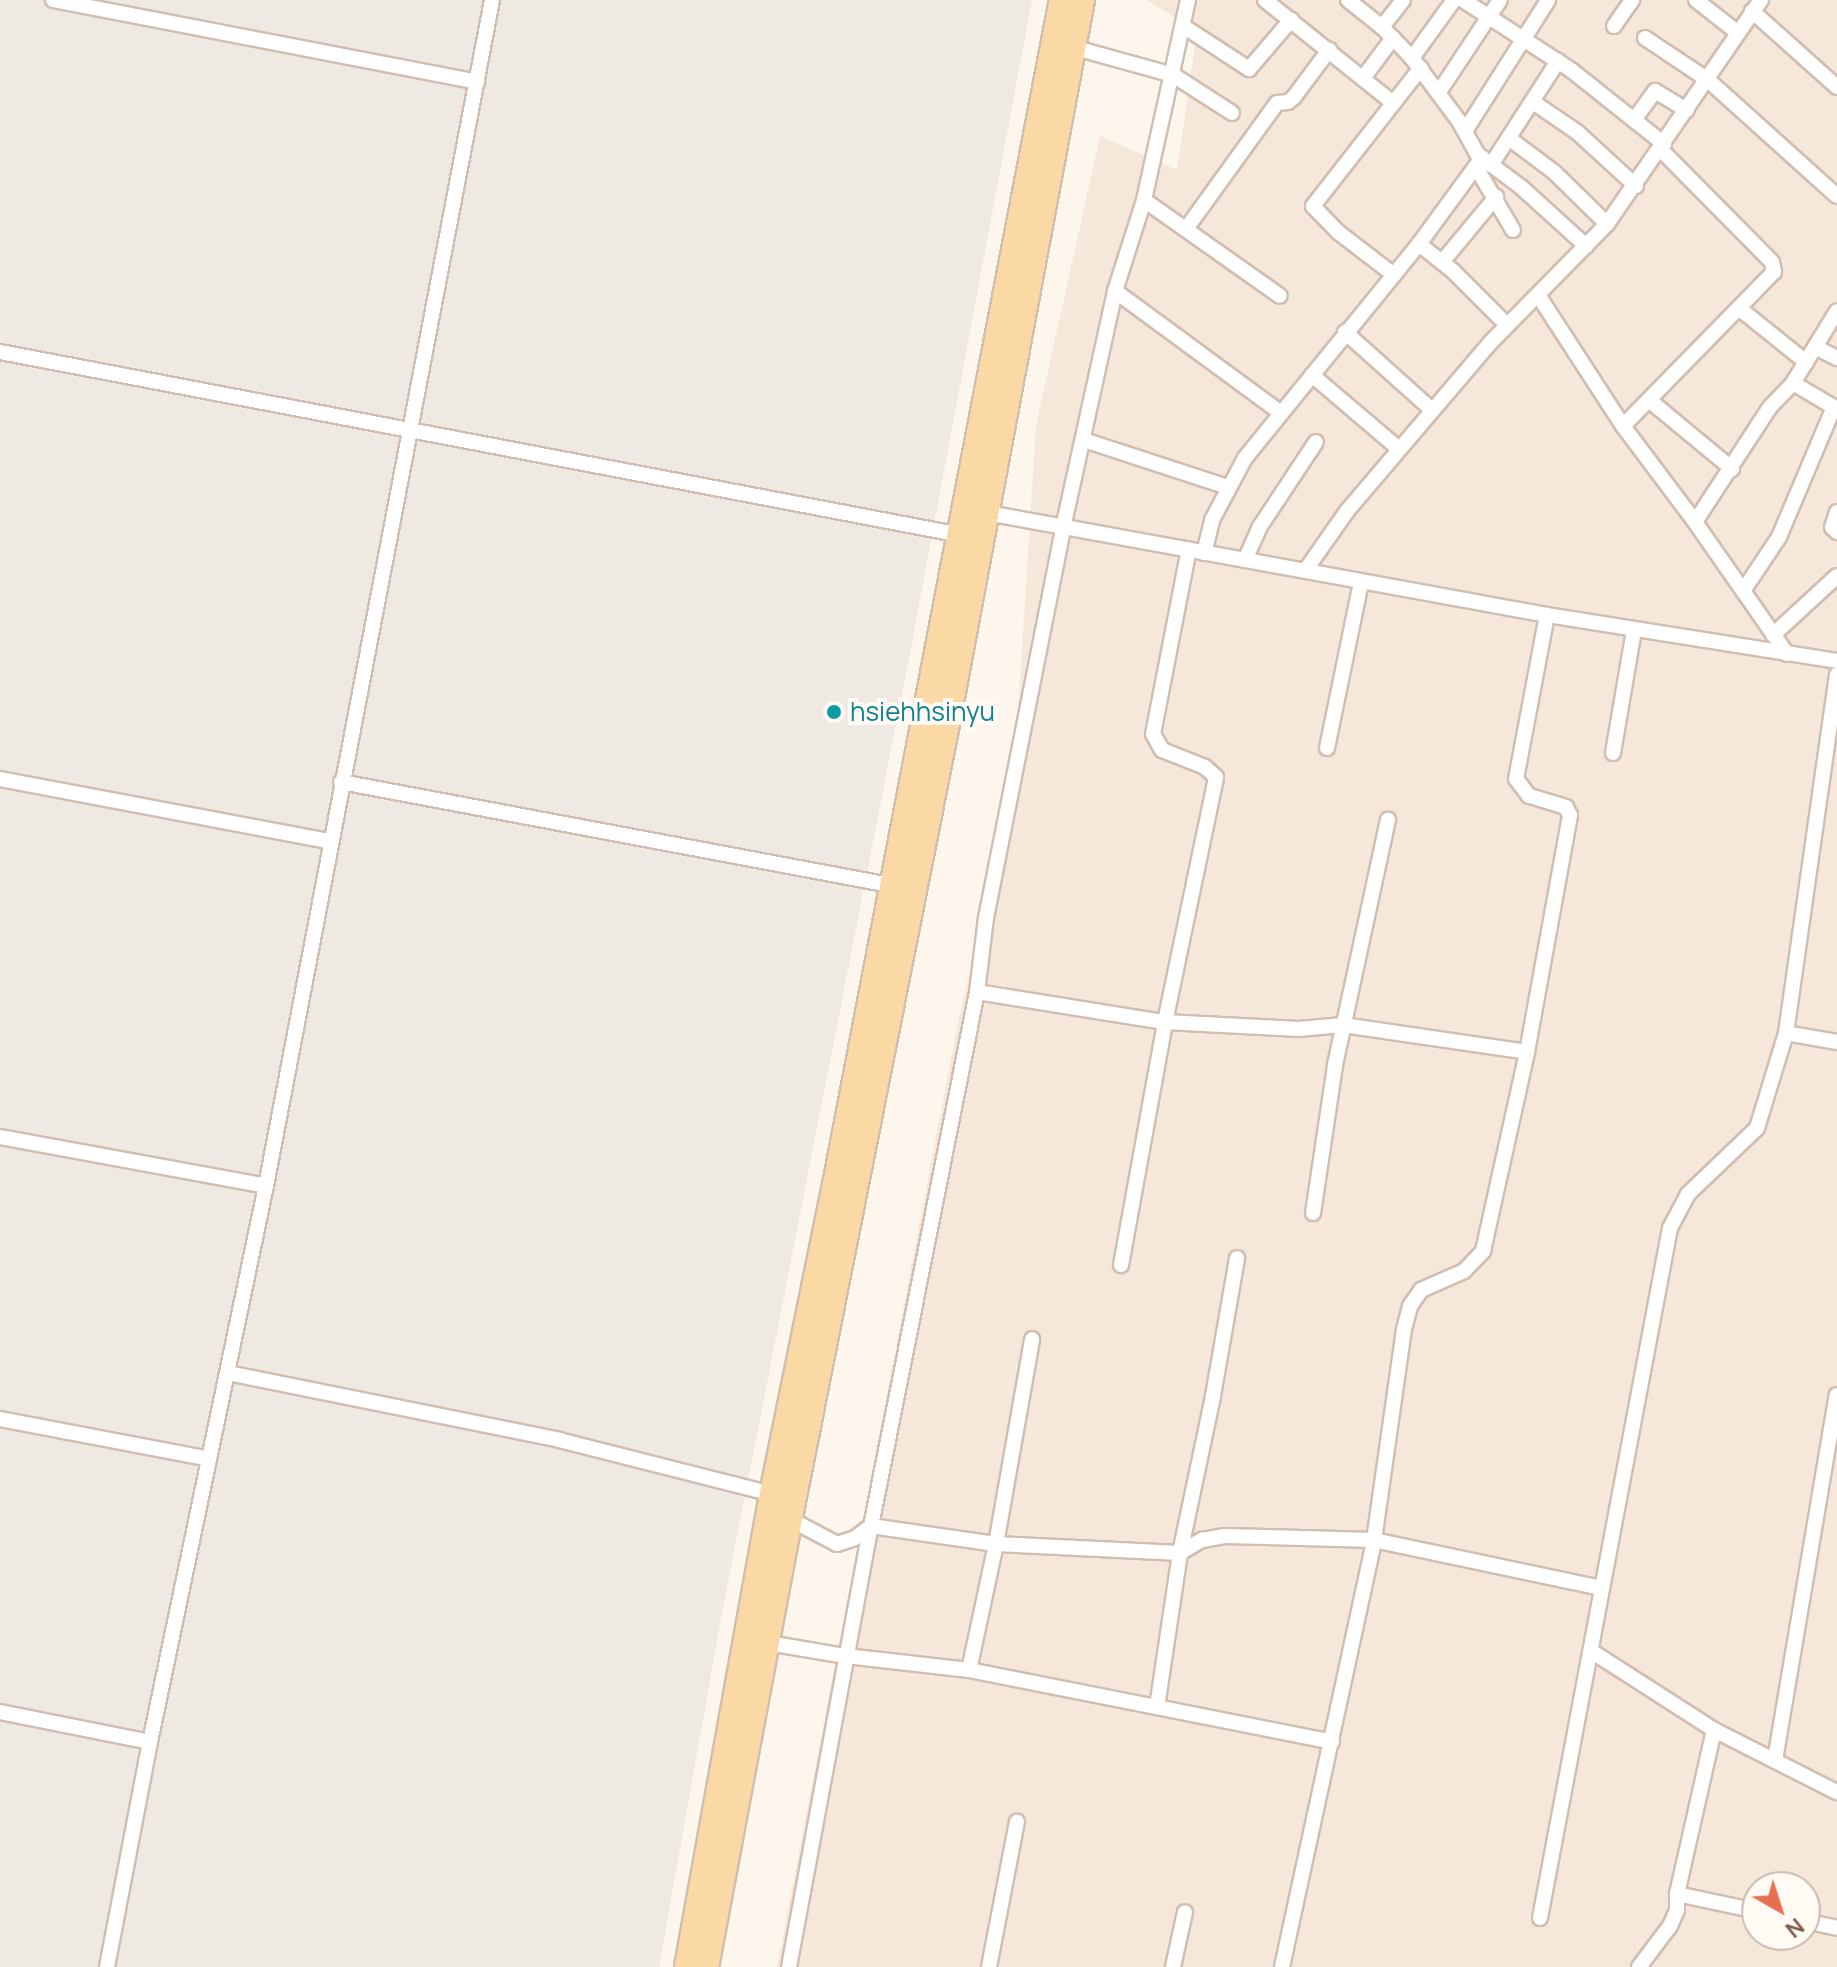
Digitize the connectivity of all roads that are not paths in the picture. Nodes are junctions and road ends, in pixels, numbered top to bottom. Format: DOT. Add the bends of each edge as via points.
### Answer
graph roads {
  1 [pos="53,0"];
  2 [pos="492,0"];
  3 [pos="1062,0"];
  4 [pos="1082,0"];
  5 [pos="1188,0"];
  6 [pos="1265,0"];
  7 [pos="1349,0"];
  8 [pos="1403,0"];
  9 [pos="1454,0"];
  10 [pos="1463,0"];
  11 [pos="1500,0"];
  12 [pos="1548,0"];
  13 [pos="1632,0"];
  14 [pos="1696,0"];
  15 [pos="1756,6"];
  16 [pos="1490,17"];
  17 [pos="1291,20"];
  18 [pos="1183,26"];
  19 [pos="1614,26"];
  20 [pos="1388,33"];
  21 [pos="1738,33"];
  22 [pos="1523,38"];
  23 [pos="1645,38"];
  24 [pos="1072,47"];
  25 [pos="1329,50"];
  26 [pos="1558,61"];
  27 [pos="1416,63"];
  28 [pos="1173,75"];
  29 [pos="1363,78"];
  30 [pos="1708,80"];
  31 [pos="477,82"];
  32 [pos="1837,87"];
  33 [pos="1439,92"];
  34 [pos="1392,102"];
  35 [pos="1533,102"];
  36 [pos="1687,110"];
  37 [pos="1232,113"];
  38 [pos="1634,120"];
  39 [pos="1465,131"];
  40 [pos="1510,139"];
  41 [pos="1662,146"];
  42 [pos="1483,163"];
  43 [pos="1636,186"];
  44 [pos="1837,196"];
  45 [pos="1496,197"];
  46 [pos="1144,200"];
  47 [pos="1607,224"];
  48 [pos="1186,229"];
  49 [pos="1513,230"];
  50 [pos="1419,244"];
  51 [pos="1586,246"];
  52 [pos="1442,262"];
  53 [pos="1394,275"];
  54 [pos="1115,291"];
  55 [pos="1538,295"];
  56 [pos="1280,296"];
  57 [pos="1740,309"];
  58 [pos="1837,311"];
  59 [pos="1507,325"];
  60 [pos="1345,332"];
  61 [pos="1815,347"];
  62 [pos="0,352"];
  63 [pos="1837,358"];
  64 [pos="1806,362"];
  65 [pos="1312,375"];
  66 [pos="1793,383"];
  67 [pos="1649,400"];
  68 [pos="1836,408"];
  69 [pos="1432,410"];
  70 [pos="1280,412"];
  71 [pos="1623,426"];
  72 [pos="410,430"];
  73 [pos="1084,440"];
  74 [pos="1316,442"];
  75 [pos="1399,449"];
  76 [pos="1732,469"];
  77 [pos="1228,487"];
  78 [pos="976,511"];
  79 [pos="1837,512"];
  80 [pos="1695,522"];
  81 [pos="1063,528"];
  82 [pos="1837,532"];
  83 [pos="961,535"];
  84 [pos="1189,549"];
  85 [pos="1204,553"];
  86 [pos="1245,560"];
  87 [pos="1305,571"];
  88 [pos="1837,576"];
  89 [pos="1361,582"];
  90 [pos="1743,591"];
  91 [pos="1547,615"];
  92 [pos="1634,630"];
  93 [pos="1773,635"];
  94 [pos="1787,654"];
  95 [pos="1837,661"];
  96 [pos="1837,675"];
  97 [pos="1327,748"];
  98 [pos="1613,753"];
  99 [pos="0,779"];
  100 [pos="341,782"];
  101 [pos="1388,820"];
  102 [pos="329,841"];
  103 [pos="890,885"];
  104 [pos="977,992"];
  105 [pos="1165,1022"];
  106 [pos="1343,1025"];
  107 [pos="1786,1033"];
  108 [pos="1837,1042"];
  109 [pos="1527,1052"];
  110 [pos="0,1137"];
  111 [pos="266,1186"];
  112 [pos="1313,1213"];
  113 [pos="1237,1258"];
  114 [pos="1121,1265"];
  115 [pos="1032,1339"];
  116 [pos="228,1373"];
  117 [pos="1837,1395"];
  118 [pos="0,1419"];
  119 [pos="1833,1451"];
  120 [pos="209,1459"];
  121 [pos="777,1508"];
  122 [pos="871,1526"];
  123 [pos="1374,1540"];
  124 [pos="996,1544"];
  125 [pos="1180,1553"];
  126 [pos="1601,1588"];
  127 [pos="768,1643"];
  128 [pos="1591,1651"];
  129 [pos="846,1656"];
  130 [pos="969,1670"];
  131 [pos="1157,1707"];
  132 [pos="0,1712"];
  133 [pos="1714,1730"];
  134 [pos="150,1742"];
  135 [pos="1332,1742"];
  136 [pos="1775,1760"];
  137 [pos="1837,1792"];
  138 [pos="1017,1822"];
  139 [pos="1677,1894"];
  140 [pos="1741,1908"];
  141 [pos="1185,1912"];
  142 [pos="1540,1918"];
  143 [pos="107,1967"];
  144 [pos="687,1967"];
  145 [pos="706,1967"];
  146 [pos="789,1967"];
  147 [pos="989,1967"];
  148 [pos="1173,1967"];
  149 [pos="1282,1967"];
  150 [pos="1639,1967"];
  1 -- 31 [label="street"];
  2 -- 31 [label="street"];
  3 -- 78 [label="main road"];
  4 -- 24 [label="main road"];
  5 -- 18 [label="street"];
  6 -- 17 [label="street"];
  7 -- 20 [label="street"];
  8 -- 20 [label="street"];
  9 -- 27 [label="street"];
  10 -- 16 [label="street"];
  11 -- 16 [label="street"];
  12 -- 22 [label="street"];
  13 -- 19 [label="street"];
  14 -- 21 [label="street"];
  15 -- 21 [label="street"];
  15 -- 32 [label="street"];
  16 -- 22 [label="street"];
  16 -- 33 [label="street"];
  17 -- 18 [label="street" via="1249,69"];
  17 -- 25 [label="street"];
  18 -- 28 [label="street"];
  20 -- 27 [label="street"];
  20 -- 29 [label="street"];
  21 -- 30 [label="street"];
  22 -- 26 [label="street"];
  22 -- 39 [label="street"];
  23 -- 30 [label="street"];
  24 -- 28 [label="street"];
  24 -- 78 [label="main road"];
  25 -- 29 [label="street"];
  25 -- 48 [label="street" via="1294,97 1277,103"];
  26 -- 35 [label="street"];
  26 -- 38 [label="street"];
  27 -- 33 [label="street"];
  27 -- 34 [label="street"];
  28 -- 37 [label="street"];
  28 -- 46 [label="street"];
  29 -- 34 [label="street"];
  30 -- 36 [label="street"];
  30 -- 44 [label="street"];
  31 -- 72 [label="street"];
  33 -- 39 [label="street"];
  34 -- 53 [label="street" via="1313,206"];
  35 -- 40 [label="street"];
  35 -- 43 [label="street" via="1577,132"];
  36 -- 38 [label="street" via="1655,91"];
  36 -- 41 [label="street"];
  38 -- 41 [label="street"];
  39 -- 42 [label="street"];
  40 -- 42 [label="street"];
  40 -- 47 [label="street"];
  41 -- 43 [label="street"];
  41 -- 57 [label="street" via="1772,262 1774,272"];
  42 -- 45 [label="street"];
  42 -- 50 [label="street"];
  42 -- 51 [label="street" via="1521,187"];
  43 -- 47 [label="street"];
  45 -- 49 [label="street"];
  45 -- 52 [label="street"];
  46 -- 48 [label="street"];
  46 -- 54 [label="street"];
  47 -- 51 [label="street"];
  48 -- 56 [label="street"];
  50 -- 52 [label="street"];
  50 -- 53 [label="street"];
  51 -- 55 [label="street"];
  52 -- 59 [label="street"];
  53 -- 60 [label="street"];
  54 -- 70 [label="street"];
  54 -- 73 [label="street"];
  55 -- 59 [label="street"];
  55 -- 71 [label="street"];
  57 -- 64 [label="street"];
  57 -- 67 [label="street"];
  58 -- 61 [label="street"];
  59 -- 69 [label="street"];
  60 -- 65 [label="street"];
  60 -- 69 [label="street"];
  61 -- 63 [label="street"];
  61 -- 64 [label="street"];
  62 -- 72 [label="street"];
  64 -- 66 [label="street"];
  65 -- 70 [label="street"];
  65 -- 75 [label="street"];
  66 -- 68 [label="street"];
  66 -- 76 [label="street" via="1770,407"];
  67 -- 71 [label="street"];
  67 -- 76 [label="street"];
  68 -- 90 [label="street" via="1779,537"];
  69 -- 75 [label="street"];
  70 -- 77 [label="street"];
  71 -- 80 [label="street"];
  72 -- 83 [label="street"];
  72 -- 100 [label="street"];
  73 -- 77 [label="street"];
  73 -- 81 [label="street"];
  74 -- 86 [label="street" via="1259,528"];
  75 -- 87 [label="street"];
  76 -- 80 [label="street"];
  77 -- 85 [label="street"];
  78 -- 81 [label="street"];
  78 -- 83 [label="main road"];
  78 -- 121 [label="main road"];
  79 -- 82 [label="street" via="1832,527"];
  80 -- 90 [label="street"];
  81 -- 84 [label="street"];
  81 -- 104 [label="street" via="986,918"];
  83 -- 103 [label="main road"];
  84 -- 85 [label="street"];
  84 -- 105 [label="street" via="1153,734 1162,750 1205,767 1216,777"];
  85 -- 86 [label="street"];
  86 -- 87 [label="street"];
  87 -- 89 [label="street"];
  88 -- 93 [label="street"];
  89 -- 91 [label="street"];
  89 -- 97 [label="street"];
  90 -- 93 [label="street"];
  91 -- 92 [label="street"];
  91 -- 109 [label="street" via="1516,779 1529,796 1566,807 1570,815"];
  92 -- 94 [label="street"];
  92 -- 98 [label="street"];
  93 -- 94 [label="street"];
  94 -- 95 [label="street"];
  96 -- 107 [label="street"];
  99 -- 102 [label="street"];
  100 -- 102 [label="street"];
  100 -- 103 [label="street"];
  101 -- 106 [label="street"];
  102 -- 111 [label="street"];
  103 -- 121 [label="main road"];
  104 -- 105 [label="street"];
  104 -- 122 [label="street"];
  105 -- 106 [label="street" via="1299,1029"];
  105 -- 114 [label="street"];
  106 -- 109 [label="street"];
  106 -- 112 [label="street"];
  107 -- 108 [label="street"];
  107 -- 126 [label="street" via="1757,1128 1688,1194 1670,1228"];
  109 -- 123 [label="street" via="1483,1251 1464,1271 1421,1290 1410,1306"];
  110 -- 111 [label="street"];
  111 -- 116 [label="street"];
  113 -- 125 [label="street"];
  115 -- 124 [label="street"];
  116 -- 120 [label="street"];
  116 -- 121 [label="street" via="544,1437"];
  117 -- 119 [label="street"];
  118 -- 120 [label="street"];
  119 -- 136 [label="street"];
  120 -- 134 [label="street"];
  121 -- 122 [label="street" via="837,1544"];
  121 -- 127 [label="main road"];
  121 -- 144 [label="main road"];
  122 -- 124 [label="street"];
  122 -- 129 [label="street"];
  123 -- 125 [label="street" via="1225,1536 1202,1540"];
  123 -- 126 [label="street"];
  123 -- 135 [label="street"];
  124 -- 125 [label="street"];
  124 -- 130 [label="street"];
  125 -- 131 [label="street"];
  126 -- 128 [label="street"];
  127 -- 129 [label="street"];
  127 -- 145 [label="main road"];
  128 -- 133 [label="street"];
  128 -- 142 [label="street"];
  129 -- 130 [label="street"];
  129 -- 146 [label="street"];
  130 -- 131 [label="street"];
  131 -- 135 [label="street"];
  132 -- 134 [label="street"];
  133 -- 136 [label="street"];
  133 -- 139 [label="street"];
  134 -- 143 [label="street"];
  135 -- 149 [label="street"];
  136 -- 137 [label="street"];
  138 -- 147 [label="street"];
  139 -- 140 [label="street"];
  139 -- 150 [label="street" via="1670,1926"];
  141 -- 148 [label="street"];
}
